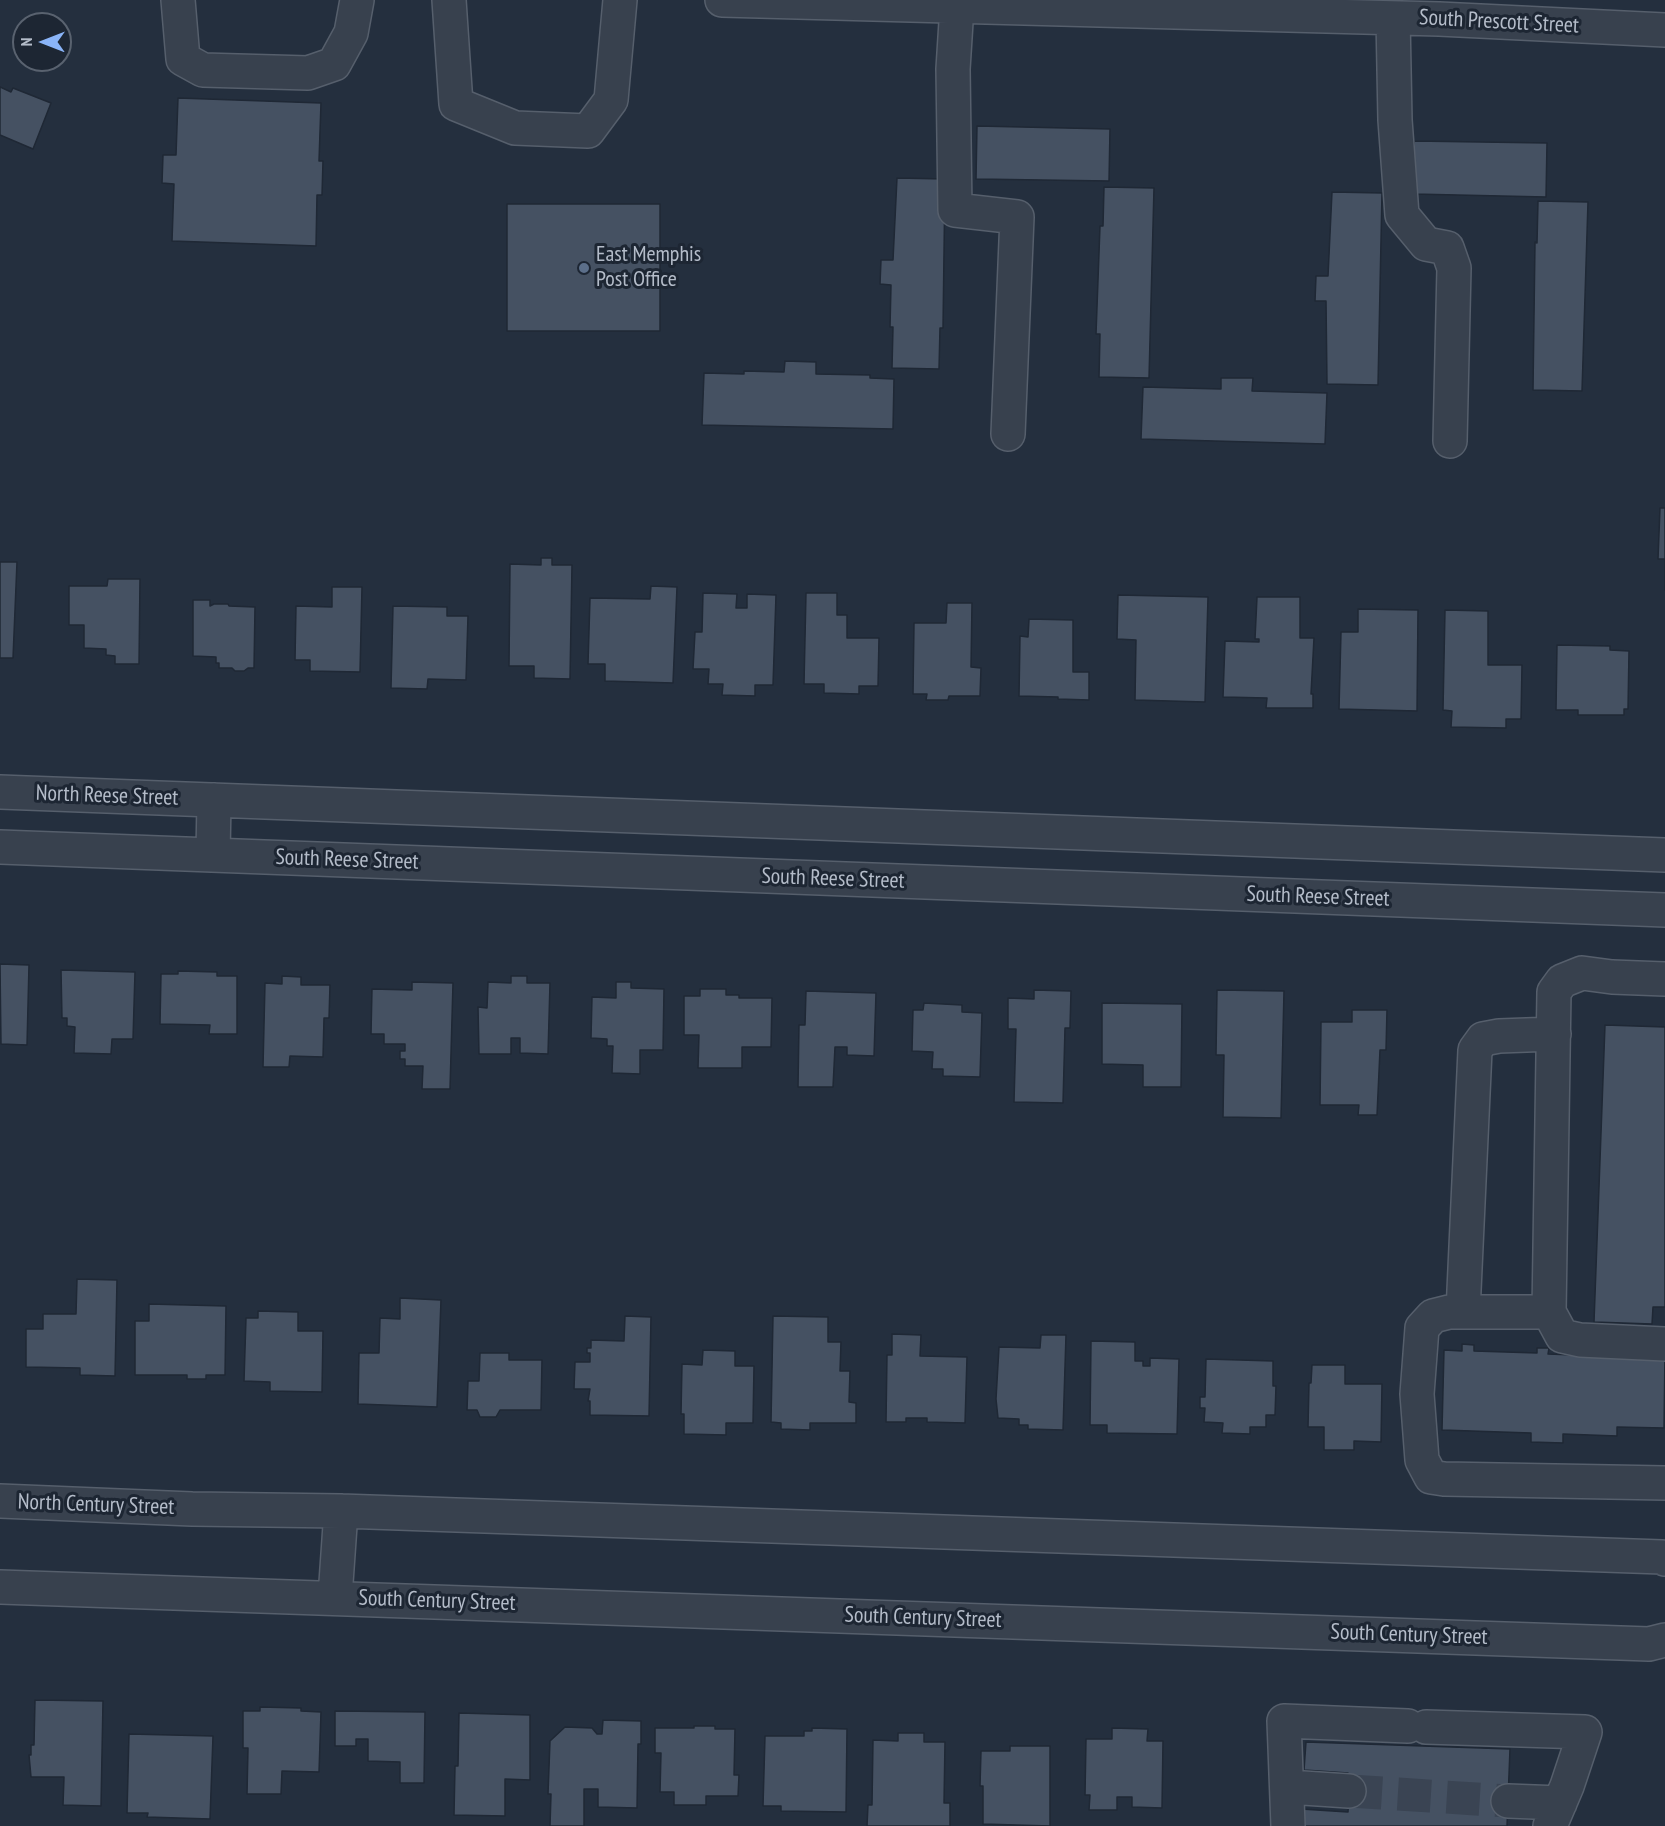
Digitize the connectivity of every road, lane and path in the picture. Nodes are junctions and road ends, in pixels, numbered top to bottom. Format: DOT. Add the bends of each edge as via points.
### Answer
graph roads {
  1 [pos="178,0"];
  2 [pos="357,0"];
  3 [pos="450,0"];
  4 [pos="620,0"];
  5 [pos="722,0"];
  6 [pos="957,6"];
  7 [pos="1442,9"];
  8 [pos="1394,18"];
  9 [pos="1665,30"];
  10 [pos="1008,434"];
  11 [pos="1450,441"];
  12 [pos="0,792"];
  13 [pos="214,800"];
  14 [pos="0,847"];
  15 [pos="213,855"];
  16 [pos="1665,855"];
  17 [pos="1665,910"];
  18 [pos="1665,979"];
  19 [pos="1554,1034"];
  20 [pos="1463,1312"];
  21 [pos="1549,1312"];
  22 [pos="1665,1344"];
  23 [pos="1665,1483"];
  24 [pos="0,1501"];
  25 [pos="341,1510"];
  26 [pos="1665,1559"];
  27 [pos="0,1587"];
  28 [pos="335,1597"];
  29 [pos="1665,1640"];
  30 [pos="1288,1787"];
  31 [pos="1349,1791"];
  32 [pos="1508,1801"];
  33 [pos="1555,1815"];
  34 [pos="1288,1826"];
  1 -- 2 [label="street" via="183,59 203,70 309,73 334,64 351,33"];
  3 -- 4 [label="street" via="456,104 515,128 588,131 611,100"];
  5 -- 6 [label="street, South Prescott Street"];
  6 -- 8 [label="street, South Prescott Street"];
  6 -- 10 [label="street" via="953,69 955,210 1017,217"];
  7 -- 8 [label="street, South Prescott Street"];
  7 -- 9 [label="street, South Prescott Street"];
  8 -- 11 [label="street" via="1395,120 1402,215 1426,244 1447,248 1454,268"];
  12 -- 13 [label="street, North Reese Street"];
  13 -- 15 [label="street"];
  13 -- 16 [label="street"];
  14 -- 15 [label="street, South Reese Street"];
  15 -- 17 [label="street, South Reese Street"];
  18 -- 19 [label="street" via="1582,974 1562,981 1554,992"];
  19 -- 20 [label="street" via="1483,1039 1475,1050"];
  19 -- 21 [label="street"];
  20 -- 21 [label="street"];
  20 -- 23 [label="street" via="1433,1316 1422,1328 1417,1394 1422,1460 1431,1477"];
  21 -- 22 [label="street" via="1562,1336"];
  24 -- 25 [label="street, North Century Street"];
  25 -- 26 [label="street"];
  25 -- 28 [label="street"];
  27 -- 28 [label="street, South Century Street"];
  28 -- 29 [label="street, South Century Street" via="1637,1644"];
  30 -- 31 [label="street"];
  30 -- 33 [label="street" via="1284,1721 1585,1732"];
  30 -- 34 [label="street"];
  32 -- 33 [label="street"];
}
